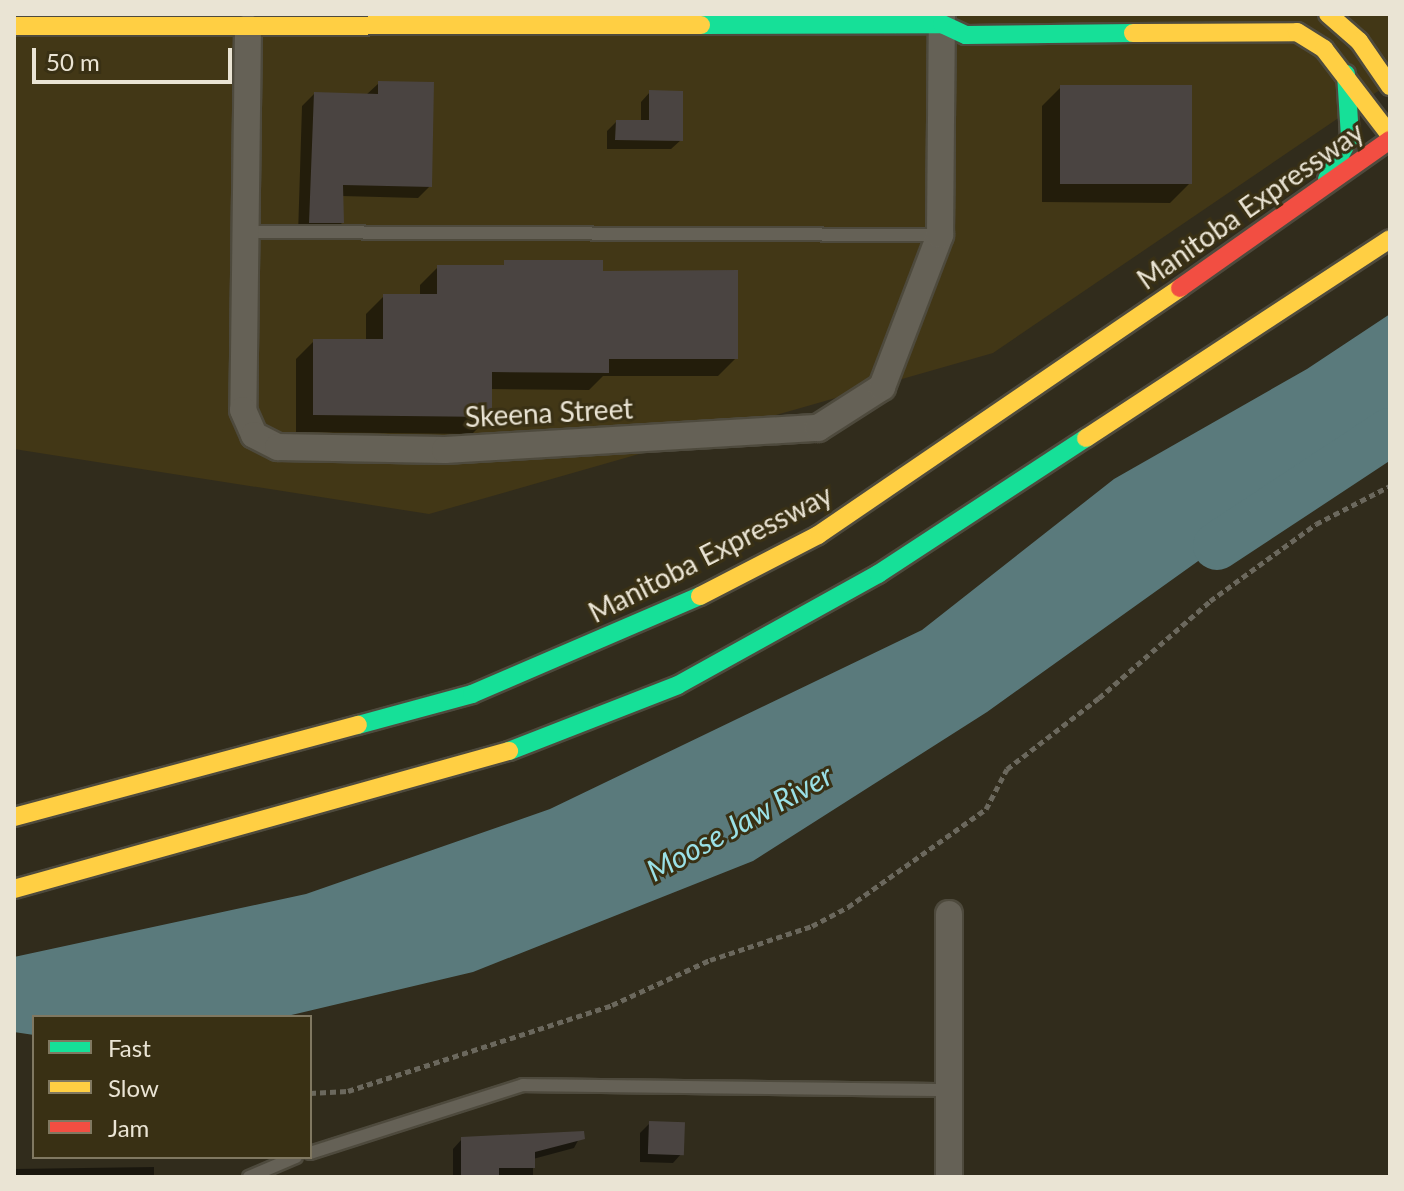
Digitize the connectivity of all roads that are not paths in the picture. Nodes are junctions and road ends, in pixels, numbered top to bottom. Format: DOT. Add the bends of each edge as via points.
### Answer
graph roads {
  1 [pos="1328,14"];
  2 [pos="947,17"];
  3 [pos="14,26"];
  4 [pos="248,28"];
  5 [pos="1346,74"];
  6 [pos="1390,86"];
  7 [pos="1390,138"];
  8 [pos="1327,180"];
  9 [pos="248,232"];
  10 [pos="940,235"];
  11 [pos="1390,239"];
  12 [pos="14,817"];
  13 [pos="14,889"];
  14 [pos="949,914"];
  15 [pos="951,1090"];
  16 [pos="312,1152"];
  17 [pos="291,1159"];
  18 [pos="249,1177"];
  19 [pos="949,1177"];
  1 -- 6 [label="main road" via="1359,41"];
  2 -- 4 [label="main road"];
  2 -- 5 [label="main road" via="966,35 1297,32 1324,49"];
  2 -- 10 [label="street"];
  3 -- 4 [label="main road"];
  4 -- 9 [label="street, Skeena Street"];
  5 -- 7 [label="main road"];
  5 -- 8 [label="main road" via="1350,137"];
  7 -- 8 [label="main road, Manitoba Expressway"];
  8 -- 12 [label="main road, Manitoba Expressway" via="1098,349 818,535 652,621 472,694"];
  9 -- 10 [label="lane"];
  9 -- 10 [label="street, Skeena Street" via="243,410 254,435 278,447 445,450 818,428 882,387"];
  11 -- 13 [label="main road" via="878,574 678,685 484,761"];
  14 -- 15 [label="street"];
  15 -- 16 [label="lane" via="523,1085"];
  15 -- 19 [label="street"];
  17 -- 18 [label="lane"];
}
